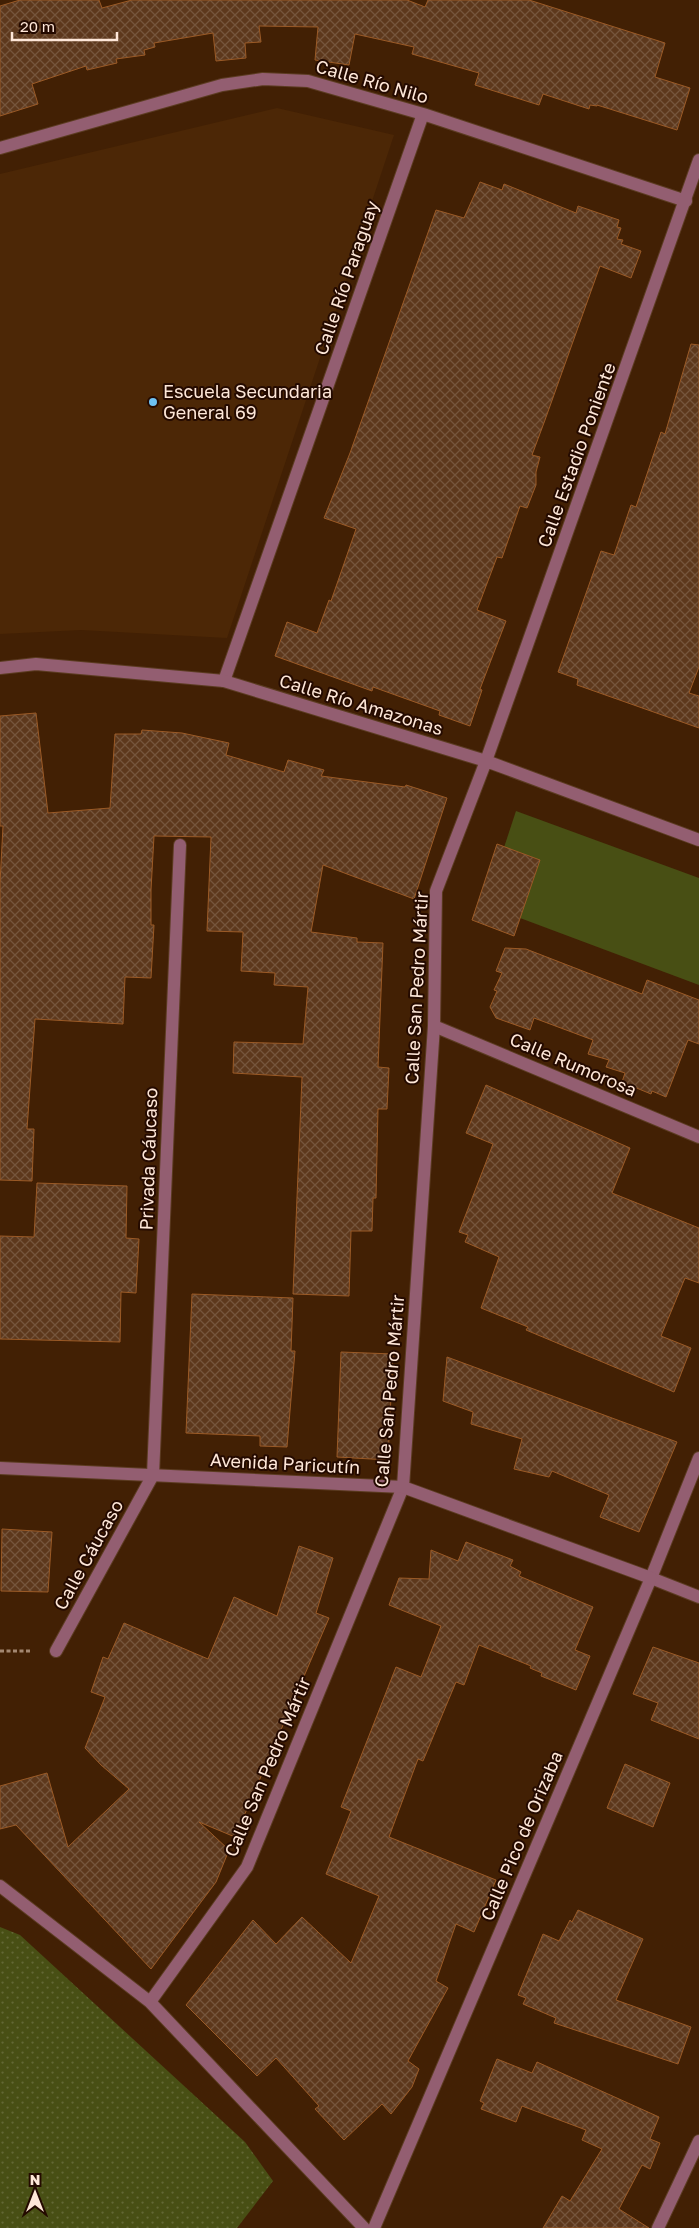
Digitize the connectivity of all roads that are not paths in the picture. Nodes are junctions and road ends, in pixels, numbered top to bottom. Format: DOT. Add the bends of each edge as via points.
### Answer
graph roads {
  1 [pos="424,114"];
  2 [pos="0,148"];
  3 [pos="699,160"];
  4 [pos="686,201"];
  5 [pos="699,205"];
  6 [pos="0,668"];
  7 [pos="224,681"];
  8 [pos="486,761"];
  9 [pos="699,840"];
  10 [pos="180,845"];
  11 [pos="434,1026"];
  12 [pos="699,1137"];
  13 [pos="699,1458"];
  14 [pos="0,1468"];
  15 [pos="152,1475"];
  16 [pos="403,1487"];
  17 [pos="651,1578"];
  18 [pos="699,1597"];
  19 [pos="56,1651"];
  20 [pos="1,1887"];
  21 [pos="150,2002"];
  22 [pos="699,2141"];
  23 [pos="364,2228"];
  24 [pos="374,2228"];
  25 [pos="658,2228"];
  1 -- 2 [label="street, Calle Río Nilo" via="308,81 263,78 222,85"];
  1 -- 4 [label="street, Calle Río Nilo"];
  1 -- 7 [label="street, Calle Río Paraguay"];
  3 -- 4 [label="street, Calle Estadio Poniente"];
  4 -- 5 [label="street, Calle Río Nilo"];
  4 -- 8 [label="street, Calle Estadio Poniente"];
  6 -- 7 [label="street, Calle Río Amazonas" via="36,664"];
  7 -- 8 [label="street, Calle Río Amazonas"];
  8 -- 9 [label="street, Calle Río Amazonas"];
  8 -- 11 [label="street, Calle San Pedro Mártir" via="436,891"];
  10 -- 15 [label="street, Privada Cáucaso"];
  11 -- 12 [label="street, Calle Rumorosa"];
  11 -- 16 [label="street, Calle San Pedro Mártir"];
  13 -- 17 [label="street, Calle Pico de Orizaba"];
  14 -- 15 [label="street, Avenida Paricutín"];
  15 -- 16 [label="street, Avenida Paricutín"];
  15 -- 19 [label="street, Calle Cáucaso"];
  16 -- 17 [label="street, Avenida Paricutín"];
  16 -- 21 [label="street, Calle San Pedro Mártir" via="247,1867"];
  17 -- 18 [label="street, Avenida Paricutín"];
  17 -- 24 [label="street, Calle Pico de Orizaba"];
  20 -- 21 [label="street"];
  21 -- 23 [label="street"];
  22 -- 25 [label="street"];
}
